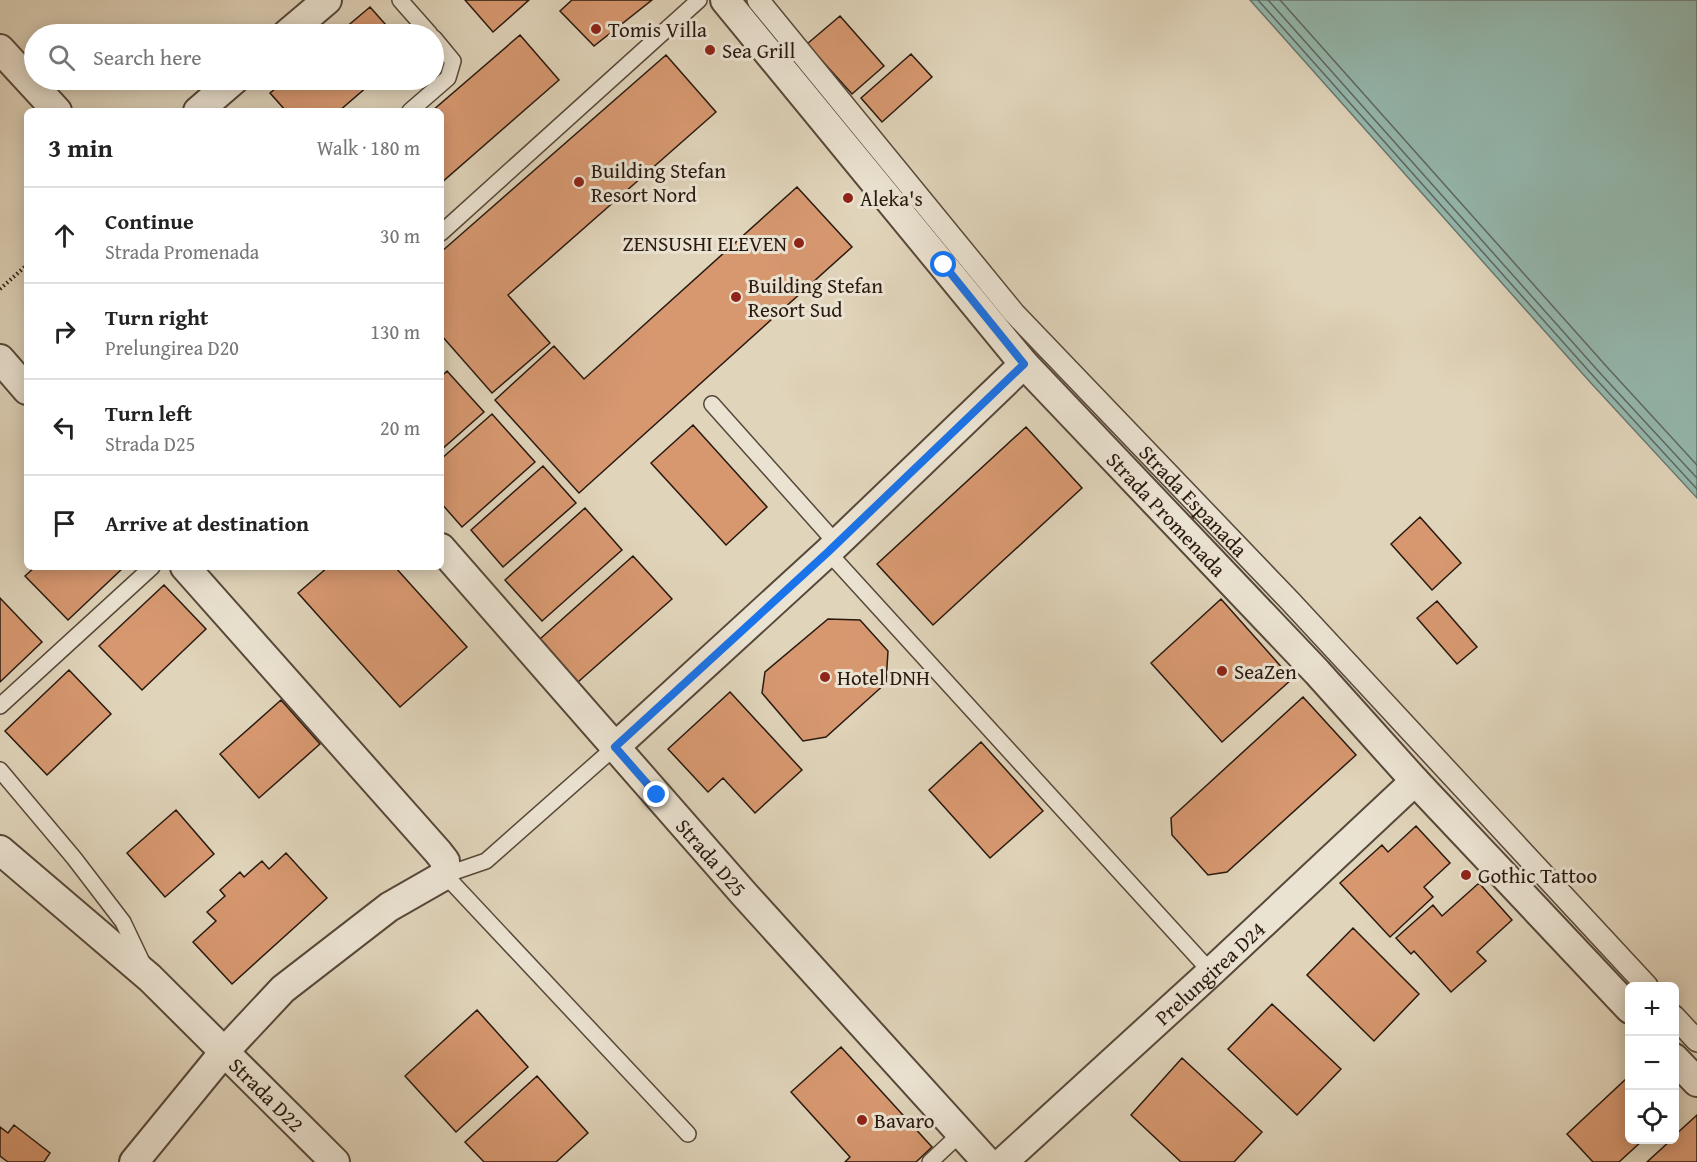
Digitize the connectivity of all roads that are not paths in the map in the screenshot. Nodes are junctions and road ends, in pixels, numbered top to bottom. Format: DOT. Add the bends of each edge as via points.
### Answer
graph roads {
  1 [pos="327,0"];
  2 [pos="400,0"];
  3 [pos="699,0"];
  4 [pos="725,0"];
  5 [pos="758,0"];
  6 [pos="299,24"];
  7 [pos="421,24"];
  8 [pos="0,49"];
  9 [pos="444,50"];
  10 [pos="24,75"];
  11 [pos="444,82"];
  12 [pos="38,90"];
  13 [pos="222,90"];
  14 [pos="435,90"];
  15 [pos="54,108"];
  16 [pos="201,108"];
  17 [pos="414,108"];
  18 [pos="444,230"];
  19 [pos="0,359"];
  20 [pos="1024,364"];
  21 [pos="24,387"];
  22 [pos="712,404"];
  23 [pos="833,548"];
  24 [pos="444,551"];
  25 [pos="150,570"];
  26 [pos="188,570"];
  27 [pos="0,706"];
  28 [pos="615,747"];
  29 [pos="0,770"];
  30 [pos="1415,781"];
  31 [pos="0,850"];
  32 [pos="445,874"];
  33 [pos="1211,972"];
  34 [pos="150,978"];
  35 [pos="1642,982"];
  36 [pos="1625,1005"];
  37 [pos="1679,1021"];
  38 [pos="1697,1041"];
  39 [pos="224,1052"];
  40 [pos="1679,1063"];
  41 [pos="1697,1082"];
  42 [pos="688,1134"];
  43 [pos="960,1134"];
  44 [pos="134,1162"];
  45 [pos="335,1162"];
  46 [pos="930,1162"];
  47 [pos="987,1162"];
  48 [pos="1003,1162"];
  1 -- 6 [label="street"];
  2 -- 7 [label="lane"];
  3 -- 18 [label="lane"];
  4 -- 20 [label="street, Strada Promenada"];
  5 -- 35 [label="street, Strada Espanada" via="1014,313 1299,610"];
  8 -- 10 [label="street"];
  9 -- 11 [label="lane" via="453,61"];
  12 -- 15 [label="street"];
  13 -- 16 [label="street"];
  14 -- 17 [label="lane"];
  19 -- 21 [label="street"];
  20 -- 23 [label="street"];
  20 -- 30 [label="street, Strada Promenada" via="1317,672"];
  22 -- 23 [label="lane"];
  23 -- 28 [label="street"];
  23 -- 33 [label="lane"];
  24 -- 28 [label="street, Strada D25"];
  25 -- 27 [label="lane"];
  26 -- 32 [label="street" via="438,852 445,861"];
  28 -- 32 [label="lane" via="486,861"];
  28 -- 43 [label="street, Strada D25"];
  29 -- 34 [label="lane" via="123,922"];
  30 -- 33 [label="street, Prelungirea D24"];
  30 -- 36 [label="street, Strada Promenada"];
  31 -- 34 [label="street, Strada D22"];
  32 -- 39 [label="street" via="389,907 283,989"];
  32 -- 42 [label="lane"];
  33 -- 48 [label="street, Prelungirea D24"];
  34 -- 39 [label="street, Strada D22"];
  37 -- 38 [label="street"];
  39 -- 44 [label="street"];
  39 -- 45 [label="street, Strada D22"];
  40 -- 41 [label="street"];
  43 -- 46 [label="lane"];
  43 -- 47 [label="street, Strada D25"];
}
